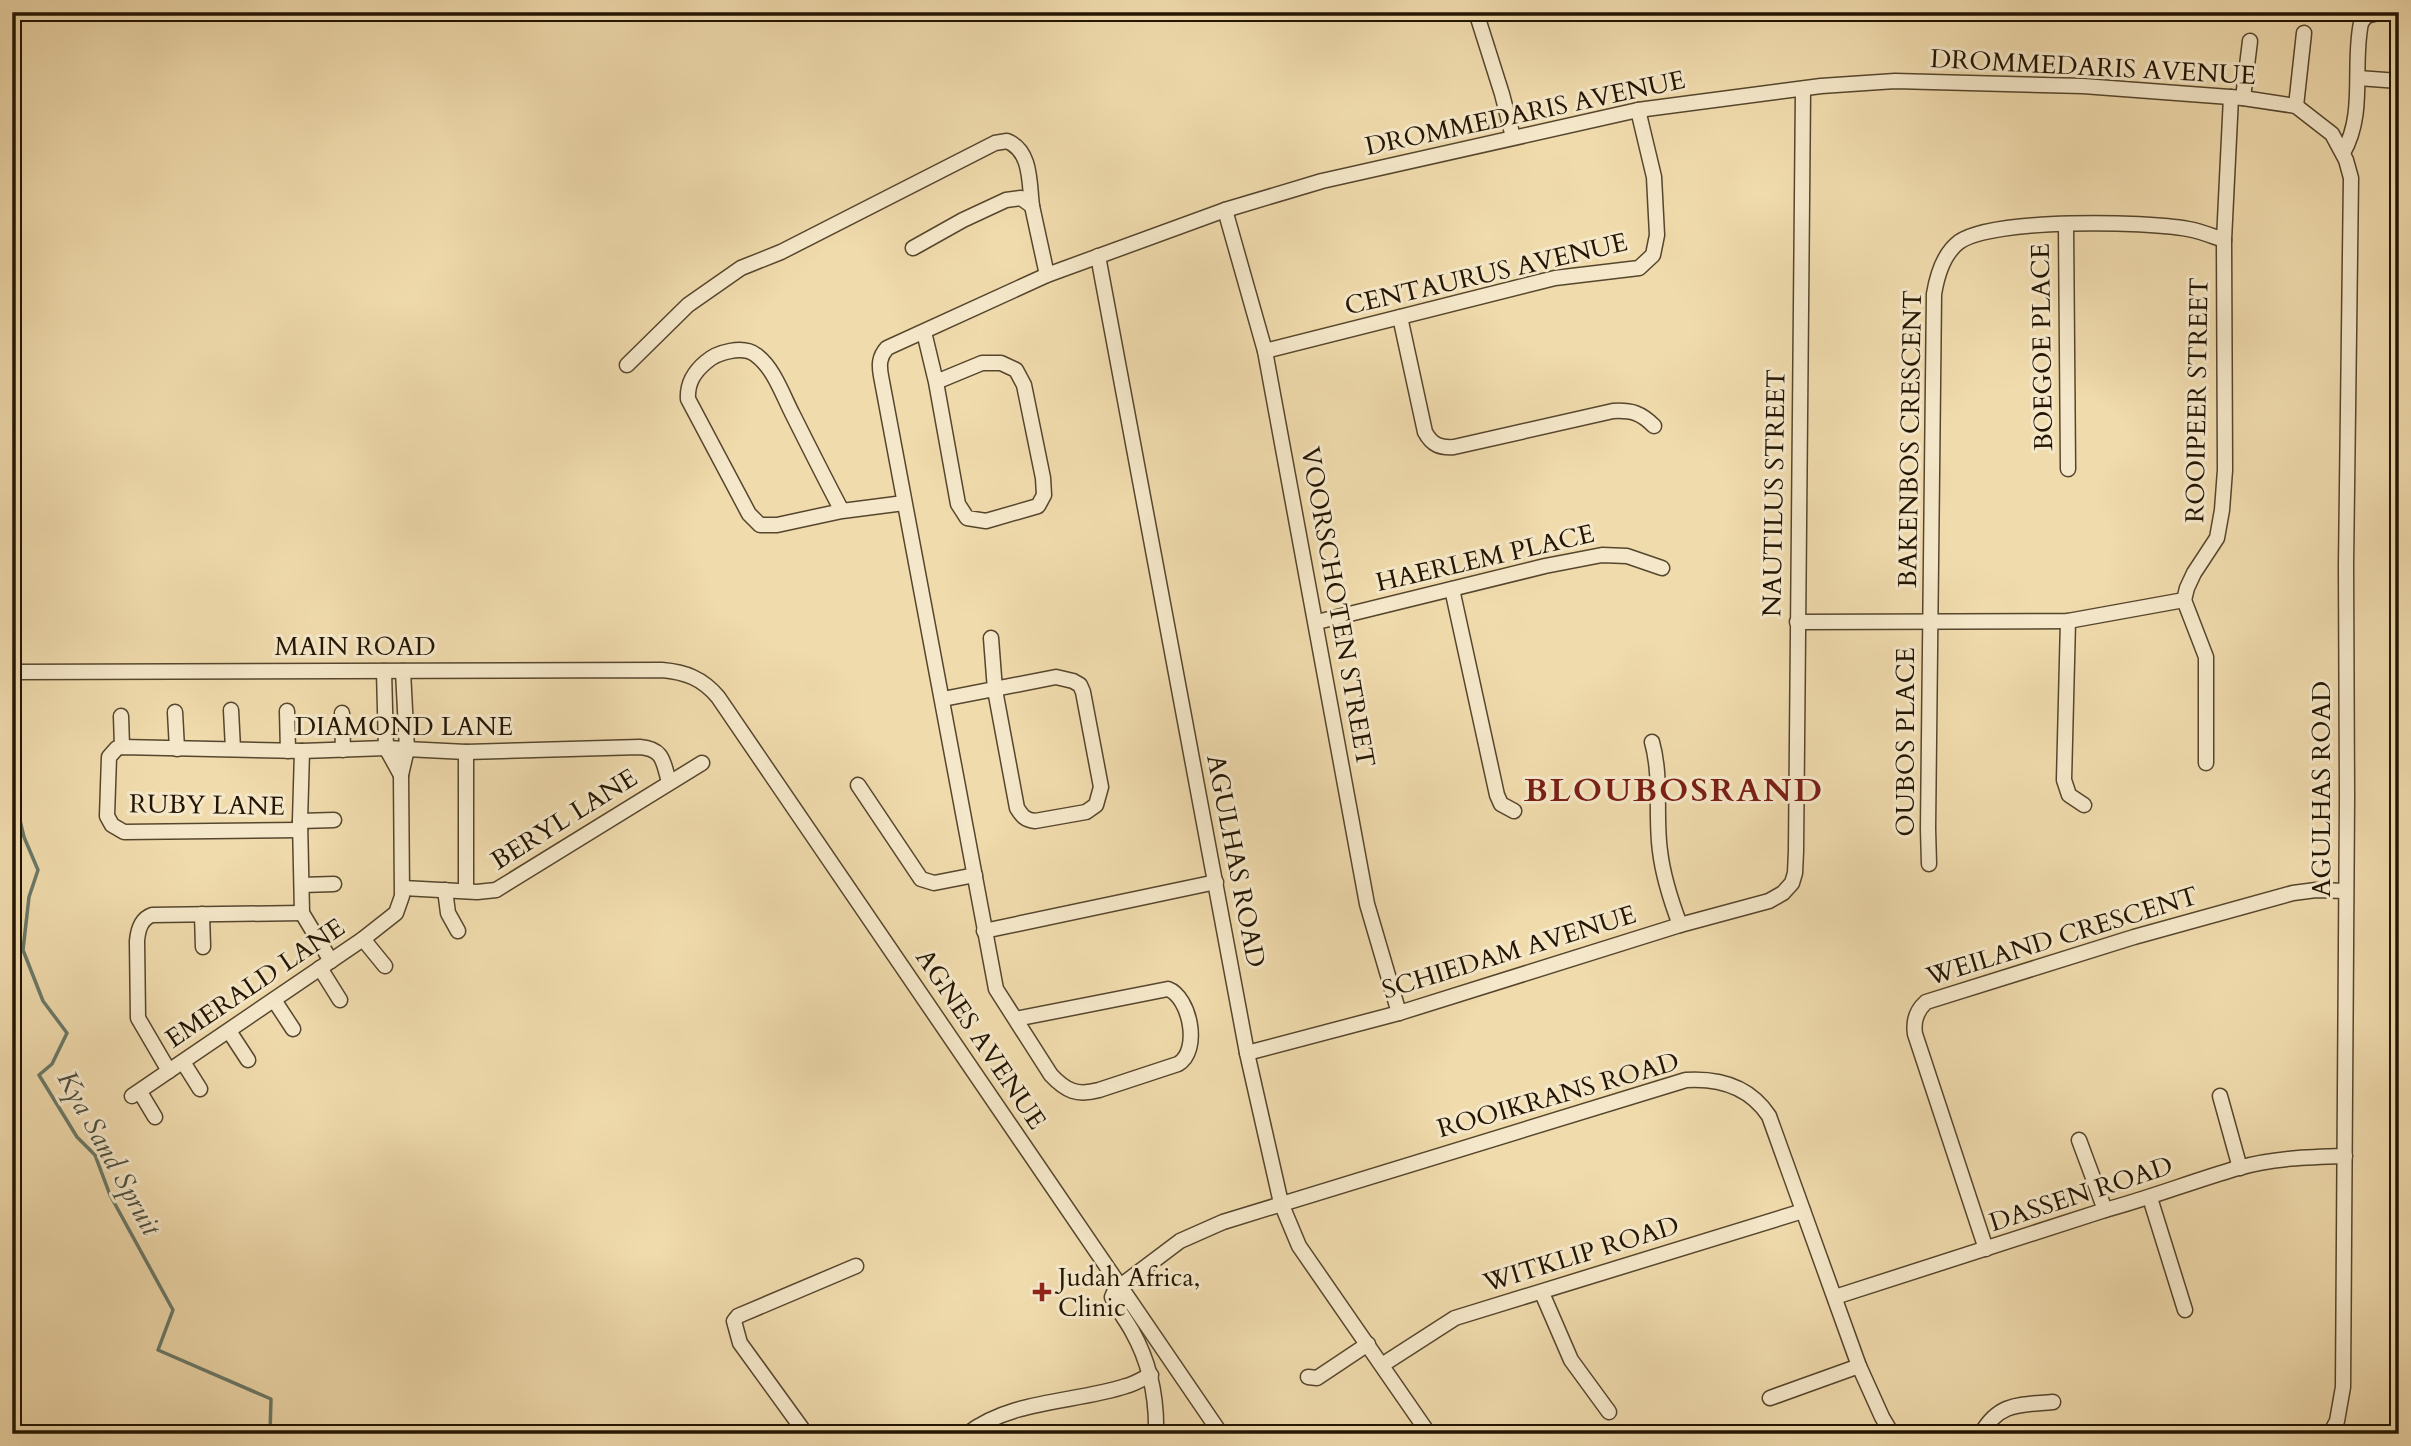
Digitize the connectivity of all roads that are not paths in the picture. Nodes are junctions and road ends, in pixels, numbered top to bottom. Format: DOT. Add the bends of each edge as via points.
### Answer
graph roads {
  1 [pos="1476,12"];
  2 [pos="2382,12"];
  3 [pos="2304,33"];
  4 [pos="2250,41"];
  5 [pos="2358,78"];
  6 [pos="2399,82"];
  7 [pos="1803,90"];
  8 [pos="2237,98"];
  9 [pos="2296,106"];
  10 [pos="1638,110"];
  11 [pos="1513,137"];
  12 [pos="2341,149"];
  13 [pos="1032,206"];
  14 [pos="1225,210"];
  15 [pos="2066,225"];
  16 [pos="2224,240"];
  17 [pos="914,248"];
  18 [pos="1098,256"];
  19 [pos="1047,275"];
  20 [pos="1400,317"];
  21 [pos="924,332"];
  22 [pos="1265,351"];
  23 [pos="627,365"];
  24 [pos="936,382"];
  25 [pos="1654,426"];
  26 [pos="2068,469"];
  27 [pos="904,503"];
  28 [pos="842,511"];
  29 [pos="1662,568"];
  30 [pos="1452,589"];
  31 [pos="2184,600"];
  32 [pos="1930,620"];
  33 [pos="2068,621"];
  34 [pos="1317,622"];
  35 [pos="1797,622"];
  36 [pos="991,638"];
  37 [pos="384,671"];
  38 [pos="403,671"];
  39 [pos="12,672"];
  40 [pos="696,678"];
  41 [pos="995,690"];
  42 [pos="943,699"];
  43 [pos="232,710"];
  44 [pos="287,711"];
  45 [pos="175,712"];
  46 [pos="342,713"];
  47 [pos="121,716"];
  48 [pos="1653,742"];
  49 [pos="119,748"];
  50 [pos="386,748"];
  51 [pos="233,749"];
  52 [pos="407,749"];
  53 [pos="177,750"];
  54 [pos="343,750"];
  55 [pos="295,751"];
  56 [pos="466,752"];
  57 [pos="702,762"];
  58 [pos="2206,763"];
  59 [pos="401,775"];
  60 [pos="669,782"];
  61 [pos="858,785"];
  62 [pos="2084,805"];
  63 [pos="1514,811"];
  64 [pos="334,820"];
  65 [pos="300,826"];
  66 [pos="1929,864"];
  67 [pos="975,875"];
  68 [pos="1216,882"];
  69 [pos="334,884"];
  70 [pos="302,885"];
  71 [pos="403,888"];
  72 [pos="445,890"];
  73 [pos="466,891"];
  74 [pos="2345,891"];
  75 [pos="1783,893"];
  76 [pos="302,913"];
  77 [pos="202,914"];
  78 [pos="1680,925"];
  79 [pos="458,931"];
  80 [pos="984,931"];
  81 [pos="363,939"];
  82 [pos="203,947"];
  83 [pos="325,965"];
  84 [pos="385,966"];
  85 [pos="274,1000"];
  86 [pos="340,1000"];
  87 [pos="1399,1013"];
  88 [pos="1016,1019"];
  89 [pos="293,1029"];
  90 [pos="229,1031"];
  91 [pos="1247,1053"];
  92 [pos="248,1060"];
  93 [pos="183,1062"];
  94 [pos="169,1071"];
  95 [pos="200,1090"];
  96 [pos="2220,1096"];
  97 [pos="155,1118"];
  98 [pos="2079,1140"];
  99 [pos="2345,1156"];
  100 [pos="2240,1168"];
  101 [pos="2150,1198"];
  102 [pos="1281,1203"];
  103 [pos="2105,1210"];
  104 [pos="1803,1211"];
  105 [pos="1986,1249"];
  106 [pos="856,1266"];
  107 [pos="1120,1286"];
  108 [pos="1542,1293"];
  109 [pos="1835,1297"];
  110 [pos="2185,1310"];
  111 [pos="1368,1344"];
  112 [pos="1382,1365"];
  113 [pos="1859,1366"];
  114 [pos="1150,1375"];
  115 [pos="1308,1377"];
  116 [pos="1770,1398"];
  117 [pos="2053,1402"];
  118 [pos="1609,1412"];
  119 [pos="806,1434"];
  120 [pos="967,1434"];
  121 [pos="1156,1434"];
  122 [pos="1221,1434"];
  123 [pos="1429,1434"];
  124 [pos="1892,1434"];
  125 [pos="1981,1434"];
  126 [pos="2330,1434"];
  1 -- 11 [label="street"];
  2 -- 5 [label="street" via="2361,23"];
  3 -- 9 [label="street"];
  4 -- 8 [label="street, ROOIPEER STREET"];
  5 -- 6 [label="street"];
  5 -- 12 [label="street" via="2353,134"];
  7 -- 8 [label="street, DROMMEDARIS AVENUE" via="1930,81"];
  7 -- 10 [label="street, DROMMEDARIS AVENUE"];
  7 -- 35 [label="street, NAUTILUS STREET"];
  8 -- 9 [label="street, DROMMEDARIS AVENUE"];
  8 -- 16 [label="street, ROOIPEER STREET"];
  9 -- 12 [label="street, DROMMEDARIS AVENUE" via="2332,134"];
  10 -- 11 [label="street, DROMMEDARIS AVENUE"];
  10 -- 20 [label="street, CENTAURUS AVENUE" via="1656,194 1656,248 1646,263 1627,270 1555,278"];
  11 -- 14 [label="street, DROMMEDARIS AVENUE" via="1322,181"];
  12 -- 74 [label="street, AGULHAS ROAD" via="2351,177"];
  13 -- 17 [label="street" via="1021,198 1006,200"];
  13 -- 19 [label="street"];
  13 -- 23 [label="street" via="1020,150 1007,141 995,143 741,268 688,305"];
  14 -- 18 [label="street, DROMMEDARIS AVENUE"];
  14 -- 22 [label="street, VOORSCHOTEN STREET"];
  15 -- 16 [label="street, BAKENBOS CRESCENT" via="2188,229"];
  15 -- 26 [label="street, BOEGOE PLACE"];
  15 -- 32 [label="street, BAKENBOS CRESCENT" via="1979,233 1957,244 1939,271 1934,295"];
  16 -- 31 [label="street, ROOIPEER STREET" via="2222,510 2217,538 2194,573"];
  18 -- 19 [label="street, DROMMEDARIS AVENUE"];
  18 -- 68 [label="street, AGULHAS ROAD"];
  19 -- 21 [label="street, DROMMEDARIS AVENUE"];
  20 -- 22 [label="street, CENTAURUS AVENUE"];
  20 -- 25 [label="street" via="1425,432 1439,447 1613,411 1641,414"];
  21 -- 24 [label="street"];
  21 -- 27 [label="street, DROMMEDARIS AVENUE" via="883,353 879,363"];
  22 -- 34 [label="street, VOORSCHOTEN STREET"];
  24 -- 24 [label="street" via="982,363 1001,363 1016,370 1024,385 1043,478 1044,495 1038,506 986,521 967,518 962,512"];
  27 -- 28 [label="street"];
  27 -- 42 [label="street"];
  28 -- 28 [label="street" via="778,386 757,356 739,351 716,355 698,369 689,383 688,399 754,522 777,525"];
  29 -- 30 [label="street, HAERLEM PLACE" via="1613,554"];
  30 -- 34 [label="street, HAERLEM PLACE"];
  30 -- 63 [label="street" via="1498,800"];
  31 -- 33 [label="street"];
  31 -- 58 [label="street" via="2206,657"];
  32 -- 33 [label="street"];
  32 -- 35 [label="street"];
  32 -- 66 [label="street, OUBOS PLACE"];
  33 -- 62 [label="street" via="2064,780 2069,795"];
  34 -- 87 [label="street, VOORSCHOTEN STREET" via="1367,904"];
  35 -- 75 [label="street, NAUTILUS STREET" via="1796,863 1792,883"];
  36 -- 41 [label="street"];
  37 -- 38 [label="street, MAIN ROAD"];
  37 -- 39 [label="street, MAIN ROAD"];
  37 -- 50 [label="street"];
  38 -- 40 [label="street, MAIN ROAD" via="662,670"];
  38 -- 52 [label="street"];
  40 -- 107 [label="street, AGNES AVENUE" via="718,696"];
  41 -- 41 [label="street" via="1056,677 1080,685 1101,787 1091,810 1035,821 1023,818 1017,808"];
  41 -- 42 [label="street"];
  42 -- 67 [label="street"];
  43 -- 51 [label="street"];
  44 -- 55 [label="street"];
  45 -- 53 [label="street"];
  46 -- 54 [label="street"];
  47 -- 49 [label="street"];
  48 -- 78 [label="street" via="1660,850"];
  49 -- 53 [label="street, DIAMOND LANE"];
  49 -- 65 [label="street, RUBY LANE" via="108,760 106,811 118,829"];
  50 -- 52 [label="street, DIAMOND LANE"];
  50 -- 54 [label="street, DIAMOND LANE"];
  50 -- 59 [label="street"];
  51 -- 53 [label="street, DIAMOND LANE"];
  51 -- 55 [label="street, DIAMOND LANE"];
  52 -- 56 [label="street, DIAMOND LANE"];
  52 -- 59 [label="street"];
  54 -- 55 [label="street, DIAMOND LANE"];
  55 -- 65 [label="street"];
  56 -- 60 [label="street, DIAMOND LANE" via="648,748 660,755"];
  56 -- 73 [label="street"];
  57 -- 60 [label="street, BERYL LANE"];
  59 -- 71 [label="street"];
  60 -- 73 [label="street, BERYL LANE" via="502,888"];
  61 -- 67 [label="street" via="921,879 934,883"];
  64 -- 65 [label="street"];
  65 -- 70 [label="street"];
  67 -- 80 [label="street"];
  68 -- 80 [label="street"];
  68 -- 91 [label="street, AGULHAS ROAD"];
  69 -- 70 [label="street"];
  70 -- 76 [label="street"];
  71 -- 72 [label="street, BERYL LANE"];
  71 -- 81 [label="street, EMERALD LANE" via="400,906 392,917"];
  72 -- 73 [label="street, BERYL LANE"];
  72 -- 79 [label="street" via="448,913"];
  74 -- 99 [label="street, AGULHAS ROAD"];
  74 -- 105 [label="street, WEILAND CRESCENT" via="2293,893 2134,937 1921,1006 1915,1017 1915,1034"];
  75 -- 78 [label="street, SCHIEDAM AVENUE" via="1761,904"];
  76 -- 77 [label="street"];
  76 -- 83 [label="street"];
  77 -- 82 [label="street"];
  77 -- 94 [label="street" via="152,915 138,930 138,1018"];
  78 -- 87 [label="street, SCHIEDAM AVENUE"];
  80 -- 88 [label="street" via="996,989"];
  81 -- 83 [label="street, EMERALD LANE"];
  81 -- 84 [label="street"];
  83 -- 85 [label="street, EMERALD LANE"];
  83 -- 86 [label="street"];
  85 -- 89 [label="street"];
  85 -- 90 [label="street, EMERALD LANE"];
  87 -- 91 [label="street, SCHIEDAM AVENUE"];
  88 -- 88 [label="street" via="1168,989 1181,997 1191,1047 1186,1060 1178,1064 1079,1093 1056,1080"];
  90 -- 92 [label="street"];
  90 -- 93 [label="street, EMERALD LANE"];
  91 -- 102 [label="street, AGULHAS ROAD"];
  93 -- 94 [label="street, EMERALD LANE"];
  93 -- 95 [label="street"];
  94 -- 97 [label="street, EMERALD LANE" via="136,1094"];
  96 -- 100 [label="street"];
  98 -- 103 [label="street"];
  99 -- 100 [label="street, DASSEN ROAD" via="2291,1158"];
  99 -- 126 [label="street, AGULHAS ROAD" via="2343,1387"];
  100 -- 101 [label="street, DASSEN ROAD"];
  101 -- 103 [label="street, DASSEN ROAD"];
  101 -- 110 [label="street"];
  102 -- 104 [label="street, ROOIKRANS ROAD" via="1686,1080 1707,1079 1746,1092 1766,1111"];
  102 -- 107 [label="street, ROOIKRANS ROAD" via="1196,1233"];
  102 -- 111 [label="street, AGULHAS ROAD" via="1299,1246"];
  103 -- 105 [label="street, DASSEN ROAD"];
  104 -- 108 [label="street, WITKLIP ROAD"];
  104 -- 109 [label="street, ROOIKRANS ROAD"];
  105 -- 109 [label="street, DASSEN ROAD"];
  106 -- 119 [label="street" via="734,1321 740,1343"];
  107 -- 114 [label="street" via="1113,1301 1143,1351"];
  107 -- 122 [label="street, AGNES AVENUE"];
  108 -- 112 [label="street, WITKLIP ROAD" via="1455,1318"];
  108 -- 118 [label="street" via="1572,1360"];
  109 -- 113 [label="street, ROOIKRANS ROAD"];
  111 -- 112 [label="street, AGULHAS ROAD"];
  111 -- 115 [label="street" via="1317,1378"];
  112 -- 123 [label="street, AGULHAS ROAD"];
  113 -- 116 [label="street"];
  113 -- 124 [label="street, ROOIKRANS ROAD"];
  114 -- 120 [label="street" via="1127,1386 1019,1410"];
  114 -- 121 [label="street"];
  117 -- 125 [label="street" via="2006,1407 1988,1421"];
}
